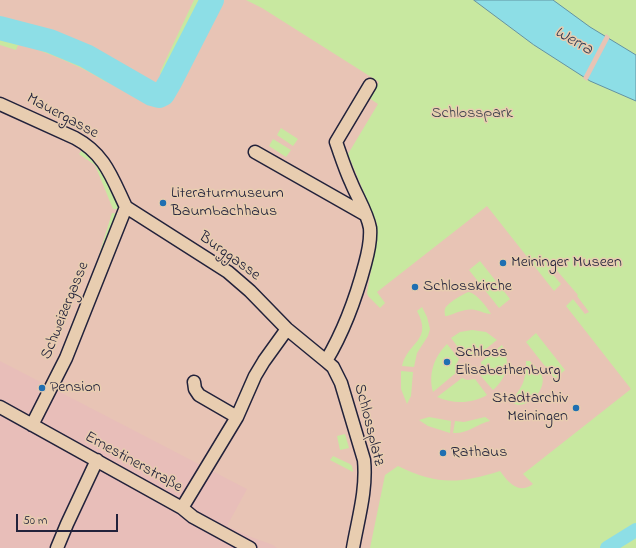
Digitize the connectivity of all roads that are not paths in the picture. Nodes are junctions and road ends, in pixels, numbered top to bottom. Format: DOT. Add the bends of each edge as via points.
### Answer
graph roads {
  1 [pos="370,85"];
  2 [pos="0,104"];
  3 [pos="255,152"];
  4 [pos="126,208"];
  5 [pos="366,215"];
  6 [pos="287,328"];
  7 [pos="326,361"];
  8 [pos="194,382"];
  9 [pos="0,407"];
  10 [pos="236,417"];
  11 [pos="32,425"];
  12 [pos="97,460"];
  13 [pos="182,508"];
  14 [pos="57,548"];
  15 [pos="250,548"];
  16 [pos="353,548"];
  1 -- 5 [label="street" via="336,142"];
  2 -- 4 [label="street, Mauergasse" via="85,144 102,160"];
  3 -- 5 [label="street"];
  4 -- 6 [label="street, Burggasse" via="228,272"];
  4 -- 11 [label="street, Schweizergasse" via="66,358"];
  5 -- 7 [label="street" via="370,241 359,286 353,305"];
  6 -- 7 [label="street, Schlossplatz"];
  6 -- 10 [label="street" via="261,366"];
  7 -- 16 [label="street, Schlossplatz" via="341,383 364,460 364,490"];
  8 -- 10 [label="street" via="199,395"];
  9 -- 11 [label="street, Ernestinerstraße"];
  10 -- 13 [label="street"];
  11 -- 12 [label="street, Ernestinerstraße"];
  12 -- 13 [label="street, Ernestinerstraße"];
  12 -- 14 [label="street"];
  13 -- 15 [label="street, Ernestinerstraße" via="193,517"];
}
